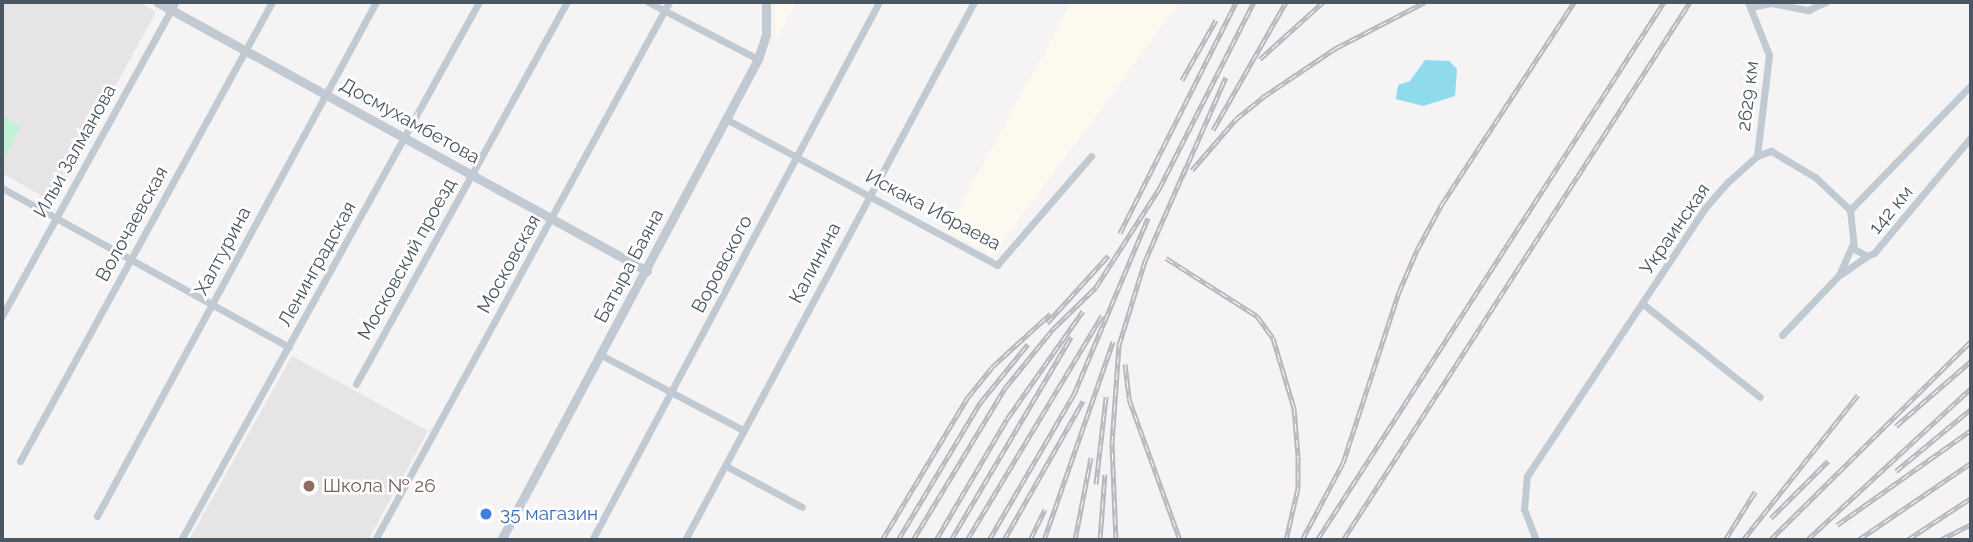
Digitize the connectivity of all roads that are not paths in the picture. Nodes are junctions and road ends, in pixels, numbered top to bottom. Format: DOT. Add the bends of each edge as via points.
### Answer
graph roads {
  1 [pos="157,2"];
  2 [pos="272,2"];
  3 [pos="376,2"];
  4 [pos="479,2"];
  5 [pos="567,2"];
  6 [pos="648,2"];
  7 [pos="669,2"];
  8 [pos="766,2"];
  9 [pos="879,2"];
  10 [pos="974,2"];
  11 [pos="1826,2"];
  12 [pos="1750,4"];
  13 [pos="172,6"];
  14 [pos="666,12"];
  15 [pos="245,50"];
  16 [pos="758,59"];
  17 [pos="1971,85"];
  18 [pos="326,94"];
  19 [pos="726,119"];
  20 [pos="1971,137"];
  21 [pos="405,138"];
  22 [pos="797,156"];
  23 [pos="1091,156"];
  24 [pos="1756,156"];
  25 [pos="471,174"];
  26 [pos="2,188"];
  27 [pos="870,194"];
  28 [pos="1850,209"];
  29 [pos="552,219"];
  30 [pos="55,221"];
  31 [pos="1853,244"];
  32 [pos="1867,256"];
  33 [pos="130,261"];
  34 [pos="647,271"];
  35 [pos="1839,275"];
  36 [pos="1643,304"];
  37 [pos="211,305"];
  38 [pos="2,316"];
  39 [pos="1782,335"];
  40 [pos="289,347"];
  41 [pos="603,356"];
  42 [pos="356,384"];
  43 [pos="671,392"];
  44 [pos="1760,397"];
  45 [pos="743,430"];
  46 [pos="20,461"];
  47 [pos="726,466"];
  48 [pos="802,507"];
  49 [pos="97,516"];
  50 [pos="181,540"];
  51 [pos="375,540"];
  52 [pos="501,540"];
  53 [pos="592,540"];
  54 [pos="685,540"];
  55 [pos="1536,540"];
  1 -- 13 [label="street, Досмухамбетова"];
  2 -- 15 [label="street, Волочаевская"];
  3 -- 18 [label="street, Халтурина"];
  4 -- 21 [label="street, Ленинградская"];
  5 -- 25 [label="street, Московский проезд"];
  6 -- 14 [label="street"];
  7 -- 14 [label="street, Московская"];
  8 -- 16 [label="street, Батыра Баяна" via="766,34"];
  9 -- 22 [label="street, Воровского"];
  10 -- 27 [label="street, Калинина"];
  11 -- 12 [label="street" via="1808,10"];
  12 -- 24 [label="street, 2629 км" via="1769,55"];
  13 -- 15 [label="street, Досмухамбетова"];
  13 -- 30 [label="street, Ильи Залманова"];
  14 -- 16 [label="street"];
  14 -- 29 [label="street, Московская"];
  15 -- 18 [label="street, Досмухамбетова"];
  15 -- 33 [label="street, Волочаевская"];
  16 -- 19 [label="street, Батыра Баяна"];
  17 -- 28 [label="street"];
  18 -- 21 [label="street, Досмухамбетова"];
  18 -- 37 [label="street, Халтурина"];
  19 -- 22 [label="street, Искака Ибраева"];
  19 -- 34 [label="street, Батыра Баяна"];
  20 -- 32 [label="street, 142 км" via="1885,241"];
  21 -- 25 [label="street, Досмухамбетова"];
  21 -- 40 [label="street, Ленинградская"];
  22 -- 27 [label="street, Искака Ибраева"];
  22 -- 43 [label="street, Воровского"];
  23 -- 27 [label="street, Искака Ибраева" via="998,265"];
  24 -- 28 [label="street" via="1771,151 1784,156"];
  24 -- 36 [label="street, Украинская" via="1705,208"];
  25 -- 29 [label="street, Досмухамбетова"];
  25 -- 42 [label="street, Московский проезд"];
  26 -- 30 [label="street"];
  27 -- 45 [label="street, Калинина"];
  28 -- 31 [label="street, 142 км"];
  29 -- 34 [label="street, Досмухамбетова"];
  29 -- 51 [label="street, Московская"];
  30 -- 33 [label="street"];
  30 -- 38 [label="street, Ильи Залманова"];
  31 -- 32 [label="street, 142 км"];
  31 -- 35 [label="street"];
  32 -- 35 [label="street"];
  33 -- 37 [label="street"];
  33 -- 46 [label="street, Волочаевская"];
  34 -- 41 [label="street, Батыра Баяна"];
  35 -- 39 [label="street"];
  36 -- 44 [label="street"];
  36 -- 55 [label="street, Украинская" via="1527,477 1524,509"];
  37 -- 40 [label="street"];
  37 -- 49 [label="street, Халтурина"];
  40 -- 50 [label="street, Ленинградская"];
  41 -- 43 [label="street"];
  41 -- 52 [label="street, Батыра Баяна"];
  43 -- 45 [label="street"];
  43 -- 53 [label="street, Воровского"];
  45 -- 47 [label="street, Калинина"];
  47 -- 48 [label="street"];
  47 -- 54 [label="street, Калинина"];
}
